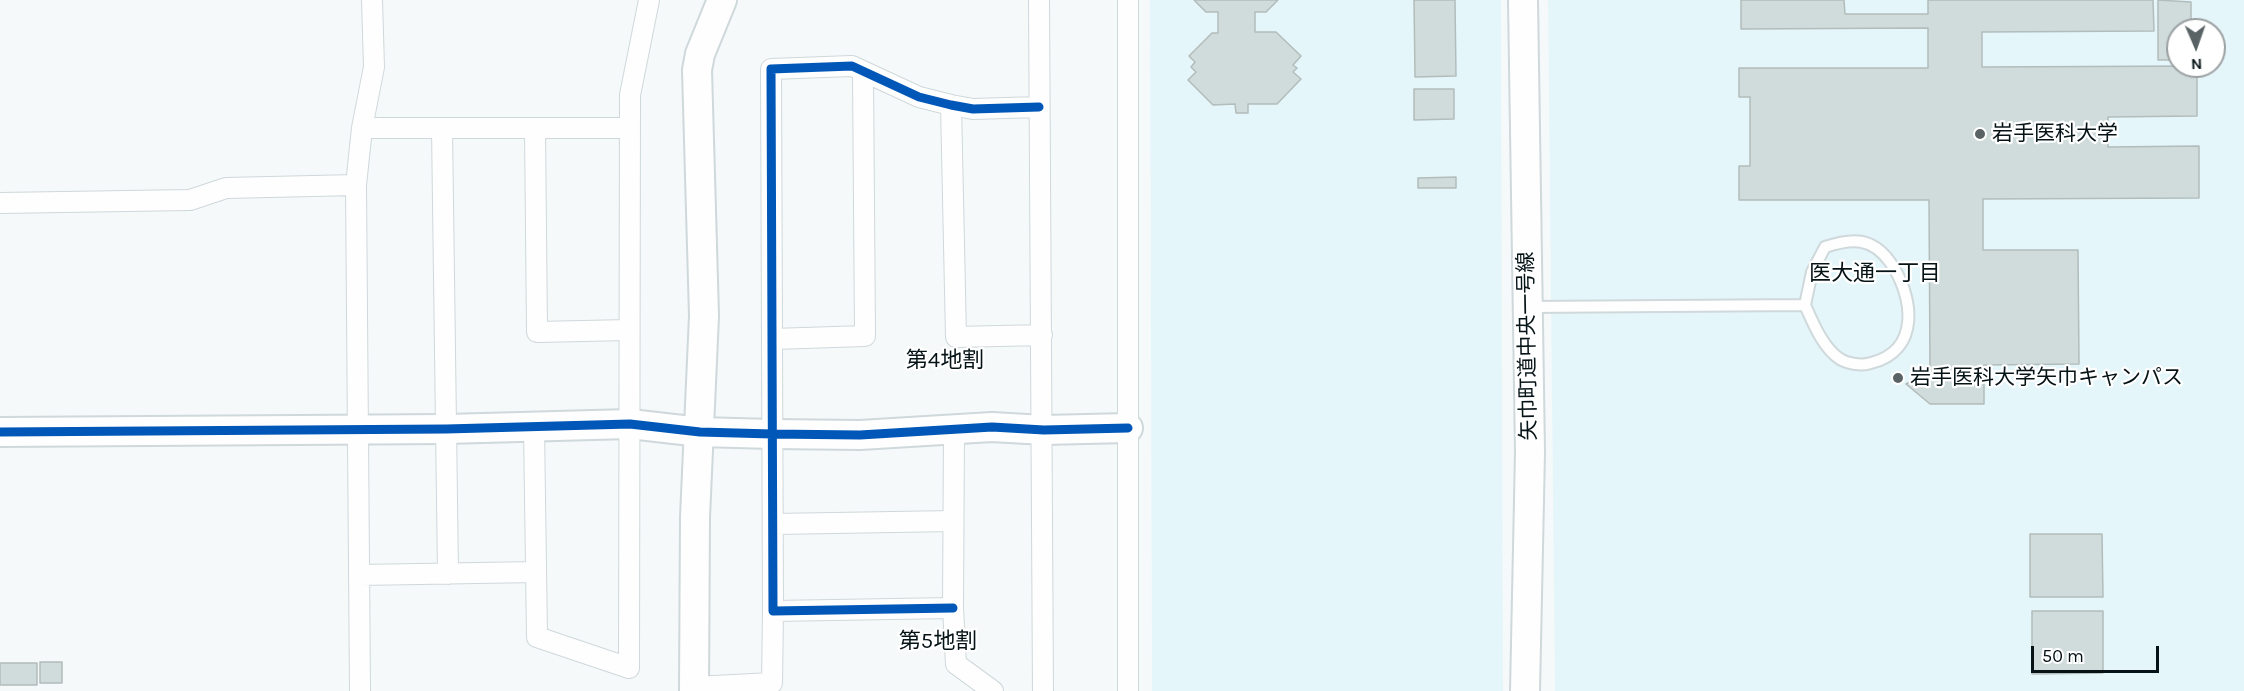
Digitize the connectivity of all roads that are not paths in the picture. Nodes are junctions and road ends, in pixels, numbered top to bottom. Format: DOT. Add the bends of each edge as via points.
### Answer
graph roads {
  1 [pos="372,0"];
  2 [pos="649,0"];
  3 [pos="722,0"];
  4 [pos="1040,0"];
  5 [pos="1128,0"];
  6 [pos="1523,0"];
  7 [pos="863,72"];
  8 [pos="951,105"];
  9 [pos="1039,107"];
  10 [pos="362,128"];
  11 [pos="442,128"];
  12 [pos="535,128"];
  13 [pos="630,128"];
  14 [pos="356,185"];
  15 [pos="0,203"];
  16 [pos="1805,305"];
  17 [pos="1527,307"];
  18 [pos="630,330"];
  19 [pos="1042,336"];
  20 [pos="773,339"];
  21 [pos="630,424"];
  22 [pos="534,427"];
  23 [pos="359,428"];
  24 [pos="1128,428"];
  25 [pos="446,429"];
  26 [pos="954,429"];
  27 [pos="1044,430"];
  28 [pos="0,432"];
  29 [pos="700,432"];
  30 [pos="772,434"];
  31 [pos="953,522"];
  32 [pos="774,524"];
  33 [pos="536,572"];
  34 [pos="448,574"];
  35 [pos="360,575"];
  36 [pos="953,608"];
  37 [pos="773,611"];
  38 [pos="694,689"];
  39 [pos="360,691"];
  40 [pos="993,691"];
  41 [pos="1043,691"];
  42 [pos="1128,691"];
  43 [pos="1525,691"];
  1 -- 10 [label="street" via="374,67"];
  2 -- 13 [label="street" via="630,95"];
  3 -- 29 [label="street" via="697,70 704,316"];
  4 -- 9 [label="street"];
  5 -- 24 [label="street"];
  6 -- 17 [label="street, 矢巾町道中央一号線"];
  7 -- 8 [label="street" via="919,97"];
  7 -- 20 [label="street" via="865,336"];
  7 -- 20 [label="street" via="852,66 771,69"];
  8 -- 9 [label="street" via="973,109"];
  8 -- 19 [label="street" via="956,337"];
  9 -- 19 [label="street"];
  10 -- 11 [label="street"];
  10 -- 14 [label="street"];
  11 -- 12 [label="street"];
  11 -- 25 [label="street"];
  12 -- 13 [label="street"];
  12 -- 18 [label="street" via="537,332"];
  13 -- 18 [label="street"];
  14 -- 15 [label="street" via="226,188 190,200"];
  14 -- 23 [label="street"];
  16 -- 16 [label="lane" via="1812,272 1825,247 1847,240 1864,240 1884,254 1900,276 1908,301 1908,326 1899,350 1863,365 1840,360 1825,343"];
  16 -- 17 [label="lane"];
  17 -- 43 [label="street, 矢巾町道中央一号線" via="1530,452"];
  18 -- 21 [label="street"];
  19 -- 27 [label="street"];
  20 -- 30 [label="street"];
  21 -- 22 [label="street"];
  21 -- 29 [label="street"];
  21 -- 33 [label="street" via="629,668 537,636"];
  22 -- 25 [label="street"];
  22 -- 33 [label="street"];
  23 -- 25 [label="street"];
  23 -- 28 [label="street"];
  23 -- 35 [label="street"];
  24 -- 27 [label="street"];
  24 -- 42 [label="street"];
  25 -- 34 [label="street"];
  26 -- 27 [label="street"];
  26 -- 30 [label="street" via="860,435"];
  26 -- 31 [label="street"];
  27 -- 41 [label="street"];
  29 -- 30 [label="street"];
  29 -- 38 [label="street" via="695,517"];
  30 -- 32 [label="street"];
  31 -- 32 [label="street"];
  31 -- 36 [label="street"];
  32 -- 37 [label="street"];
  33 -- 34 [label="street"];
  34 -- 35 [label="street"];
  35 -- 39 [label="street"];
  36 -- 37 [label="street"];
  36 -- 40 [label="street" via="956,664"];
  37 -- 38 [label="street" via="772,683"];
}
